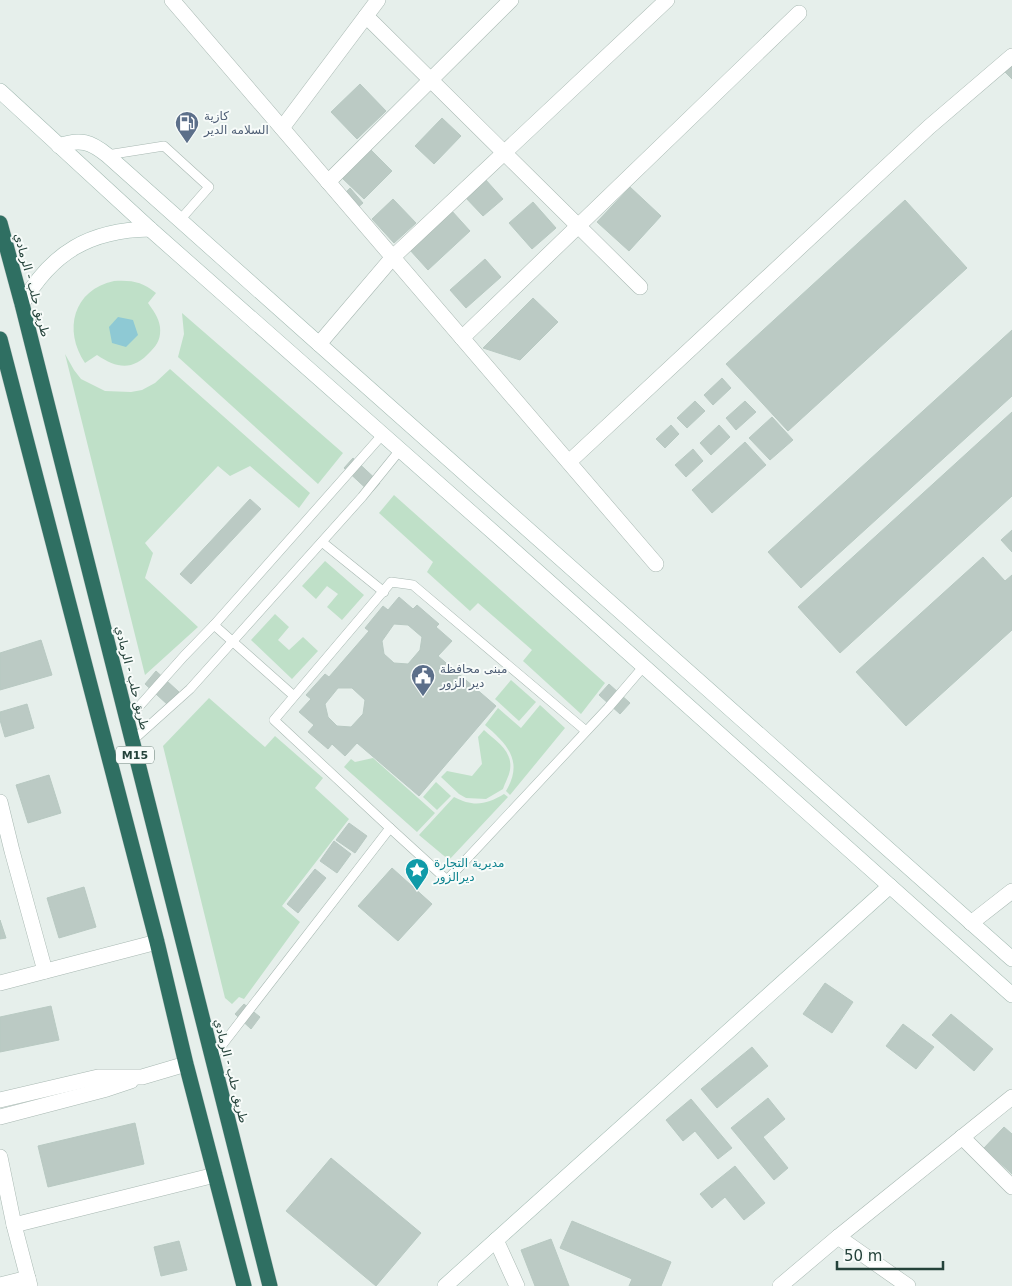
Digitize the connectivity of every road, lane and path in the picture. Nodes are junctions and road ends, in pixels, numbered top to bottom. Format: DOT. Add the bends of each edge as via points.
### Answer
graph roads {
  1 [pos="172,0"];
  2 [pos="378,0"];
  3 [pos="511,0"];
  4 [pos="667,0"];
  5 [pos="800,13"];
  6 [pos="366,16"];
  7 [pos="1012,56"];
  8 [pos="431,80"];
  9 [pos="0,91"];
  10 [pos="282,128"];
  11 [pos="59,146"];
  12 [pos="504,152"];
  13 [pos="108,155"];
  14 [pos="328,182"];
  15 [pos="180,220"];
  16 [pos="0,223"];
  17 [pos="578,226"];
  18 [pos="150,229"];
  19 [pos="392,257"];
  20 [pos="640,287"];
  21 [pos="22,304"];
  22 [pos="462,338"];
  23 [pos="0,339"];
  24 [pos="319,344"];
  25 [pos="383,434"];
  26 [pos="400,450"];
  27 [pos="568,462"];
  28 [pos="322,542"];
  29 [pos="656,564"];
  30 [pos="384,592"];
  31 [pos="214,625"];
  32 [pos="232,642"];
  33 [pos="644,666"];
  34 [pos="294,696"];
  35 [pos="127,720"];
  36 [pos="586,731"];
  37 [pos="132,741"];
  38 [pos="0,802"];
  39 [pos="390,828"];
  40 [pos="6,852"];
  41 [pos="890,886"];
  42 [pos="1012,891"];
  43 [pos="971,923"];
  44 [pos="157,942"];
  45 [pos="1012,959"];
  46 [pos="45,971"];
  47 [pos="0,983"];
  48 [pos="1012,995"];
  49 [pos="212,1058"];
  50 [pos="186,1064"];
  51 [pos="142,1077"];
  52 [pos="1012,1097"];
  53 [pos="0,1100"];
  54 [pos="0,1117"];
  55 [pos="962,1137"];
  56 [pos="0,1157"];
  57 [pos="215,1175"];
  58 [pos="1012,1187"];
  59 [pos="14,1225"];
  60 [pos="838,1237"];
  61 [pos="496,1240"];
  62 [pos="29,1282"];
  63 [pos="0,1285"];
  64 [pos="244,1286"];
  65 [pos="270,1286"];
  66 [pos="445,1286"];
  67 [pos="517,1286"];
  68 [pos="780,1286"];
  69 [pos="907,1286"];
  1 -- 10 [label="street"];
  2 -- 6 [label="street"];
  3 -- 8 [label="street"];
  4 -- 12 [label="street"];
  5 -- 17 [label="street"];
  6 -- 8 [label="street"];
  6 -- 10 [label="street"];
  7 -- 27 [label="street" via="928,127"];
  8 -- 12 [label="street"];
  8 -- 14 [label="street"];
  9 -- 11 [label="street"];
  10 -- 14 [label="street"];
  11 -- 13 [label="street" via="68,142 87,142"];
  11 -- 18 [label="street"];
  12 -- 17 [label="street"];
  12 -- 19 [label="street"];
  13 -- 15 [label="street"];
  13 -- 15 [label="lane" via="164,146 208,188"];
  14 -- 19 [label="street"];
  15 -- 24 [label="street"];
  16 -- 21 [label="highway, طريق حلب - الرمادي / M15"];
  17 -- 20 [label="street"];
  17 -- 22 [label="street"];
  18 -- 21 [label="street" via="111,233 74,248 44,272"];
  18 -- 25 [label="street"];
  19 -- 22 [label="street"];
  19 -- 24 [label="street"];
  21 -- 35 [label="highway, طريق حلب - الرمادي / M15"];
  22 -- 27 [label="street"];
  23 -- 44 [label="highway, M15"];
  24 -- 43 [label="street"];
  25 -- 26 [label="street"];
  25 -- 31 [label="lane"];
  26 -- 28 [label="lane"];
  26 -- 33 [label="street"];
  27 -- 29 [label="street"];
  28 -- 30 [label="lane"];
  28 -- 32 [label="lane"];
  30 -- 34 [label="lane"];
  30 -- 36 [label="lane" via="391,582 413,585"];
  31 -- 32 [label="lane"];
  31 -- 35 [label="lane"];
  32 -- 34 [label="lane"];
  32 -- 37 [label="lane" via="190,689"];
  33 -- 36 [label="lane"];
  33 -- 41 [label="street"];
  34 -- 39 [label="lane" via="274,720"];
  35 -- 37 [label="highway, طريق حلب - الرمادي / M15"];
  36 -- 39 [label="lane" via="447,880"];
  37 -- 49 [label="highway, طريق حلب - الرمادي / M15"];
  38 -- 40 [label="street"];
  39 -- 49 [label="lane"];
  40 -- 46 [label="street"];
  41 -- 48 [label="street"];
  41 -- 61 [label="street"];
  42 -- 43 [label="street"];
  43 -- 45 [label="street"];
  44 -- 46 [label="street"];
  44 -- 50 [label="highway, M15"];
  46 -- 47 [label="street"];
  49 -- 65 [label="highway, طريق حلب - الرمادي / M15"];
  50 -- 51 [label="street"];
  50 -- 57 [label="highway, M15"];
  51 -- 53 [label="street" via="98,1077"];
  51 -- 54 [label="street"];
  52 -- 55 [label="street"];
  55 -- 58 [label="street"];
  55 -- 60 [label="street"];
  56 -- 59 [label="street"];
  57 -- 59 [label="street"];
  57 -- 64 [label="highway, M15"];
  59 -- 62 [label="street"];
  60 -- 68 [label="street"];
  60 -- 69 [label="street"];
  61 -- 66 [label="street"];
  61 -- 67 [label="street"];
  62 -- 63 [label="street"];
}
